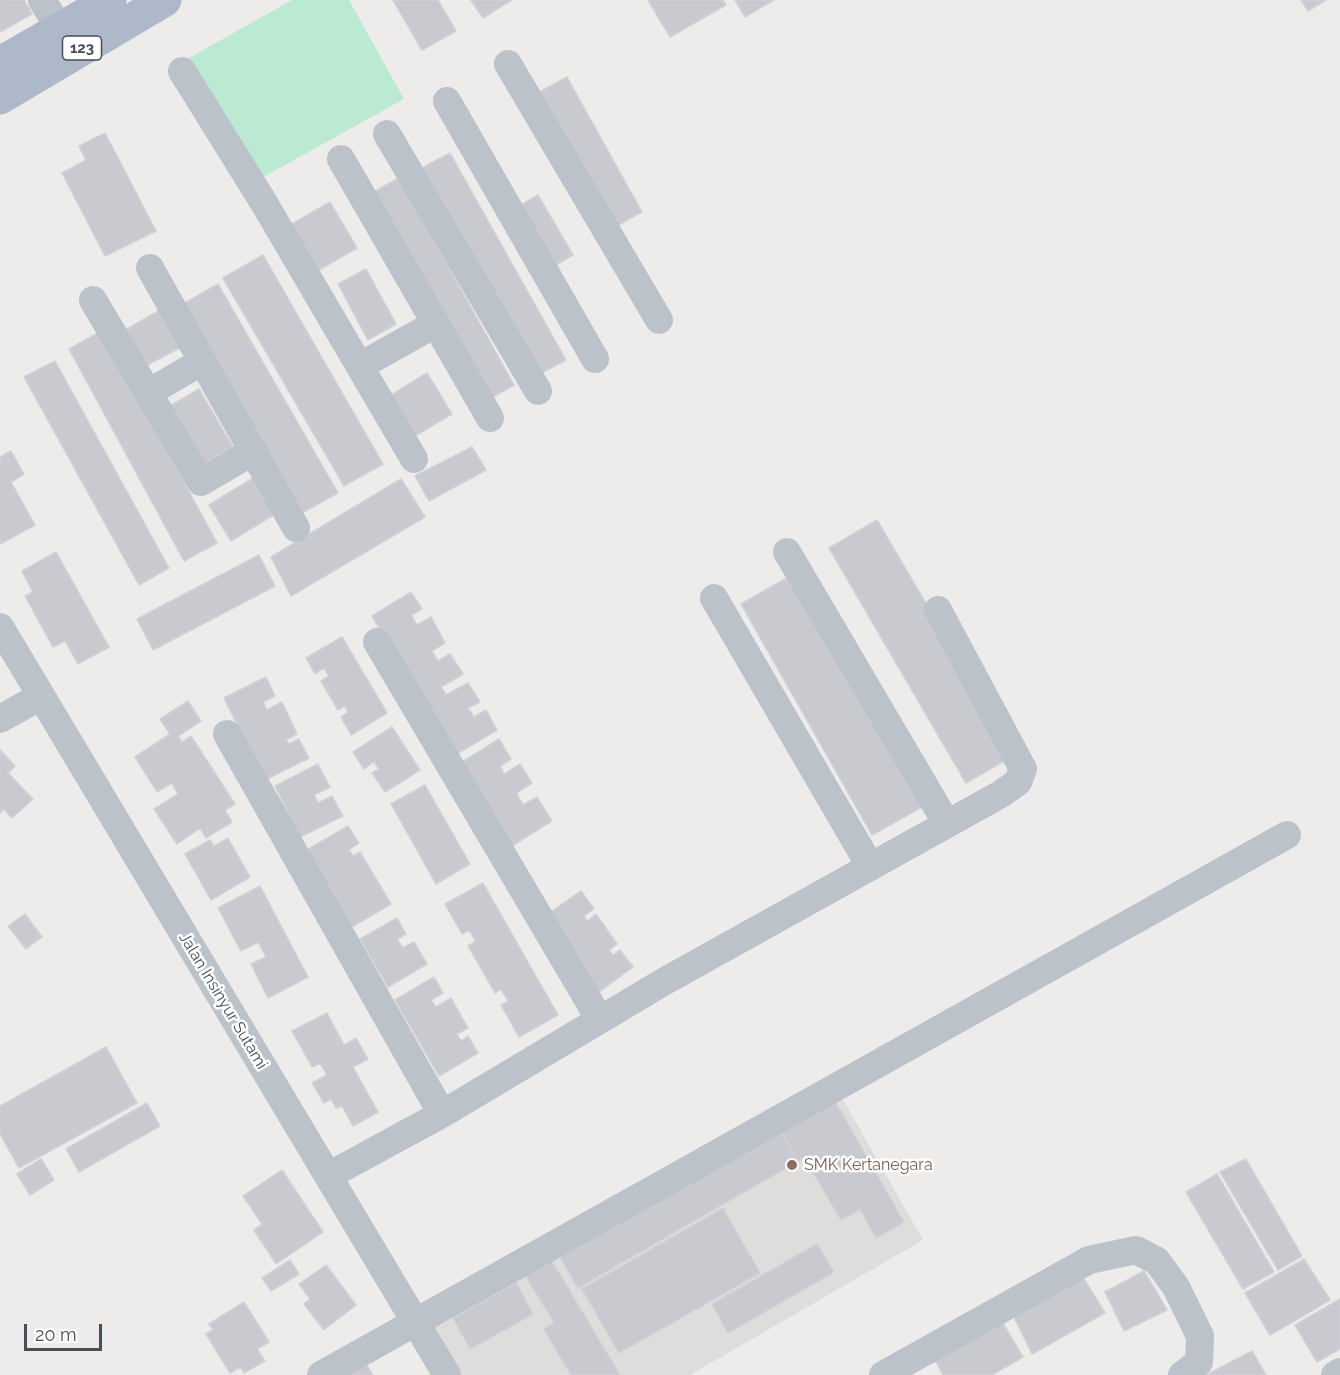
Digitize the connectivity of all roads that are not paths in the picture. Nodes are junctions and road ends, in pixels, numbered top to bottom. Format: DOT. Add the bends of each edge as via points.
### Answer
graph roads {
  1 [pos="42,0"];
  2 [pos="110,0"];
  3 [pos="165,0"];
  4 [pos="60,29"];
  5 [pos="0,63"];
  6 [pos="508,64"];
  7 [pos="182,71"];
  8 [pos="0,98"];
  9 [pos="447,101"];
  10 [pos="387,134"];
  11 [pos="342,159"];
  12 [pos="150,268"];
  13 [pos="93,300"];
  14 [pos="659,320"];
  15 [pos="435,324"];
  16 [pos="595,359"];
  17 [pos="201,362"];
  18 [pos="360,366"];
  19 [pos="538,391"];
  20 [pos="148,393"];
  21 [pos="490,418"];
  22 [pos="254,451"];
  23 [pos="414,459"];
  24 [pos="296,528"];
  25 [pos="787,552"];
  26 [pos="714,598"];
  27 [pos="938,610"];
  28 [pos="0,627"];
  29 [pos="377,642"];
  30 [pos="41,696"];
  31 [pos="0,719"];
  32 [pos="227,734"];
  33 [pos="947,824"];
  34 [pos="1287,835"];
  35 [pos="870,866"];
  36 [pos="600,1020"];
  37 [pos="442,1114"];
  38 [pos="328,1176"];
  39 [pos="416,1322"];
  40 [pos="1340,1372"];
  41 [pos="321,1375"];
  42 [pos="447,1375"];
  43 [pos="883,1375"];
  44 [pos="1182,1375"];
  45 [pos="1335,1375"];
  1 -- 4 [label="street"];
  2 -- 4 [label="main road, 123"];
  3 -- 8 [label="main road, 123"];
  4 -- 5 [label="main road, 123"];
  6 -- 14 [label="street"];
  7 -- 18 [label="street"];
  9 -- 16 [label="street"];
  10 -- 19 [label="street"];
  11 -- 15 [label="street"];
  12 -- 17 [label="street"];
  13 -- 20 [label="street"];
  15 -- 18 [label="street"];
  15 -- 21 [label="street"];
  17 -- 20 [label="street"];
  17 -- 22 [label="street"];
  18 -- 23 [label="street"];
  20 -- 22 [label="street" via="201,482"];
  22 -- 24 [label="street"];
  25 -- 33 [label="street"];
  26 -- 35 [label="street"];
  27 -- 33 [label="street" via="1023,768 1018,782"];
  28 -- 30 [label="street, Jalan Insinyur Sutami"];
  29 -- 36 [label="street"];
  30 -- 31 [label="street"];
  30 -- 38 [label="street, Jalan Insinyur Sutami"];
  32 -- 37 [label="street"];
  33 -- 35 [label="street"];
  34 -- 39 [label="street"];
  35 -- 36 [label="street"];
  36 -- 37 [label="street"];
  37 -- 38 [label="street"];
  38 -- 39 [label="street, Jalan Insinyur Sutami"];
  39 -- 41 [label="street"];
  39 -- 42 [label="street, Jalan Insinyur Sutami"];
  40 -- 45 [label="street"];
  43 -- 44 [label="street" via="1089,1260 1136,1250 1157,1261 1176,1287 1200,1336 1199,1362"];
}
